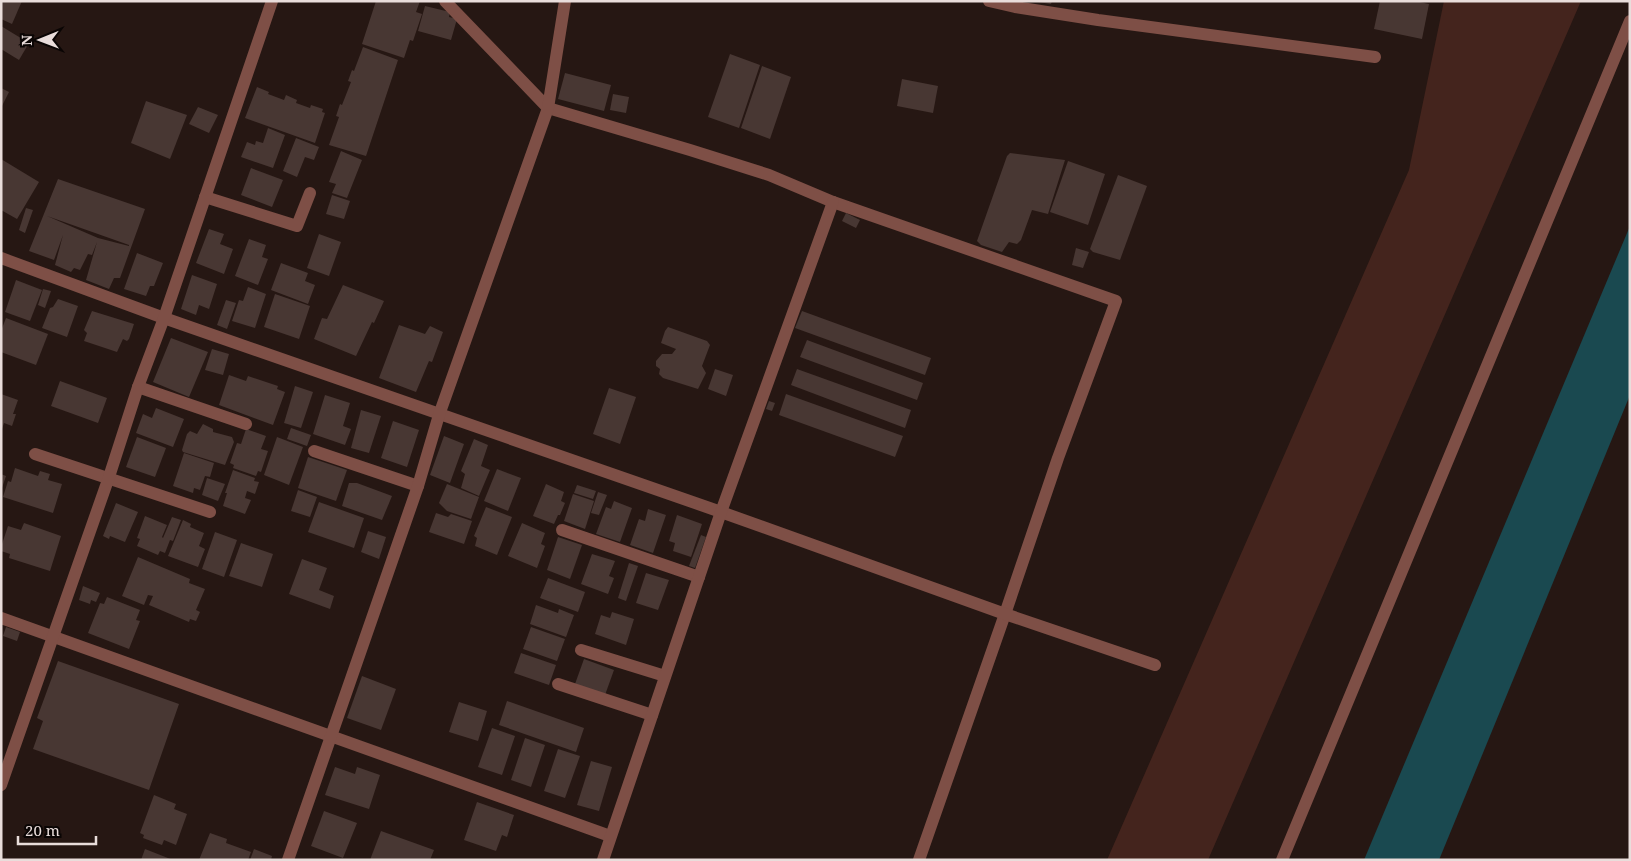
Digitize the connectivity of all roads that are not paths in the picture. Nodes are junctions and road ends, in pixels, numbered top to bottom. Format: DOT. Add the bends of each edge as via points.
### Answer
graph roads {
  1 [pos="272,1"];
  2 [pos="445,1"];
  3 [pos="564,1"];
  4 [pos="989,1"];
  5 [pos="1630,21"];
  6 [pos="1375,58"];
  7 [pos="548,108"];
  8 [pos="310,193"];
  9 [pos="205,197"];
  10 [pos="833,202"];
  11 [pos="1,258"];
  12 [pos="164,318"];
  13 [pos="138,387"];
  14 [pos="439,415"];
  15 [pos="246,424"];
  16 [pos="314,451"];
  17 [pos="35,454"];
  18 [pos="109,477"];
  19 [pos="418,486"];
  20 [pos="210,512"];
  21 [pos="721,512"];
  22 [pos="562,530"];
  23 [pos="699,577"];
  24 [pos="1005,614"];
  25 [pos="1,618"];
  26 [pos="52,637"];
  27 [pos="581,650"];
  28 [pos="1155,665"];
  29 [pos="665,676"];
  30 [pos="558,684"];
  31 [pos="652,715"];
  32 [pos="332,737"];
  33 [pos="1,785"];
  34 [pos="610,836"];
  35 [pos="288,860"];
  36 [pos="602,860"];
  37 [pos="919,860"];
  38 [pos="1282,860"];
  1 -- 9 [label="street"];
  2 -- 7 [label="street"];
  3 -- 7 [label="street"];
  4 -- 6 [label="street" via="1098,20"];
  5 -- 38 [label="street"];
  7 -- 10 [label="street" via="769,175"];
  7 -- 14 [label="street"];
  8 -- 9 [label="street" via="298,226"];
  9 -- 12 [label="street"];
  10 -- 21 [label="street"];
  10 -- 24 [label="street" via="1116,301"];
  11 -- 12 [label="street"];
  12 -- 13 [label="street"];
  12 -- 14 [label="street"];
  13 -- 15 [label="street"];
  13 -- 18 [label="street"];
  14 -- 19 [label="street"];
  14 -- 21 [label="street"];
  16 -- 19 [label="street"];
  17 -- 18 [label="street"];
  18 -- 20 [label="street"];
  18 -- 26 [label="street"];
  19 -- 32 [label="street"];
  21 -- 23 [label="street"];
  21 -- 24 [label="street"];
  22 -- 23 [label="street"];
  23 -- 29 [label="street"];
  24 -- 28 [label="street"];
  24 -- 37 [label="street"];
  25 -- 26 [label="street"];
  26 -- 32 [label="street"];
  26 -- 33 [label="street"];
  27 -- 29 [label="street"];
  29 -- 31 [label="street"];
  30 -- 31 [label="street"];
  31 -- 34 [label="street"];
  32 -- 34 [label="street"];
  32 -- 35 [label="street"];
  34 -- 36 [label="street"];
}
